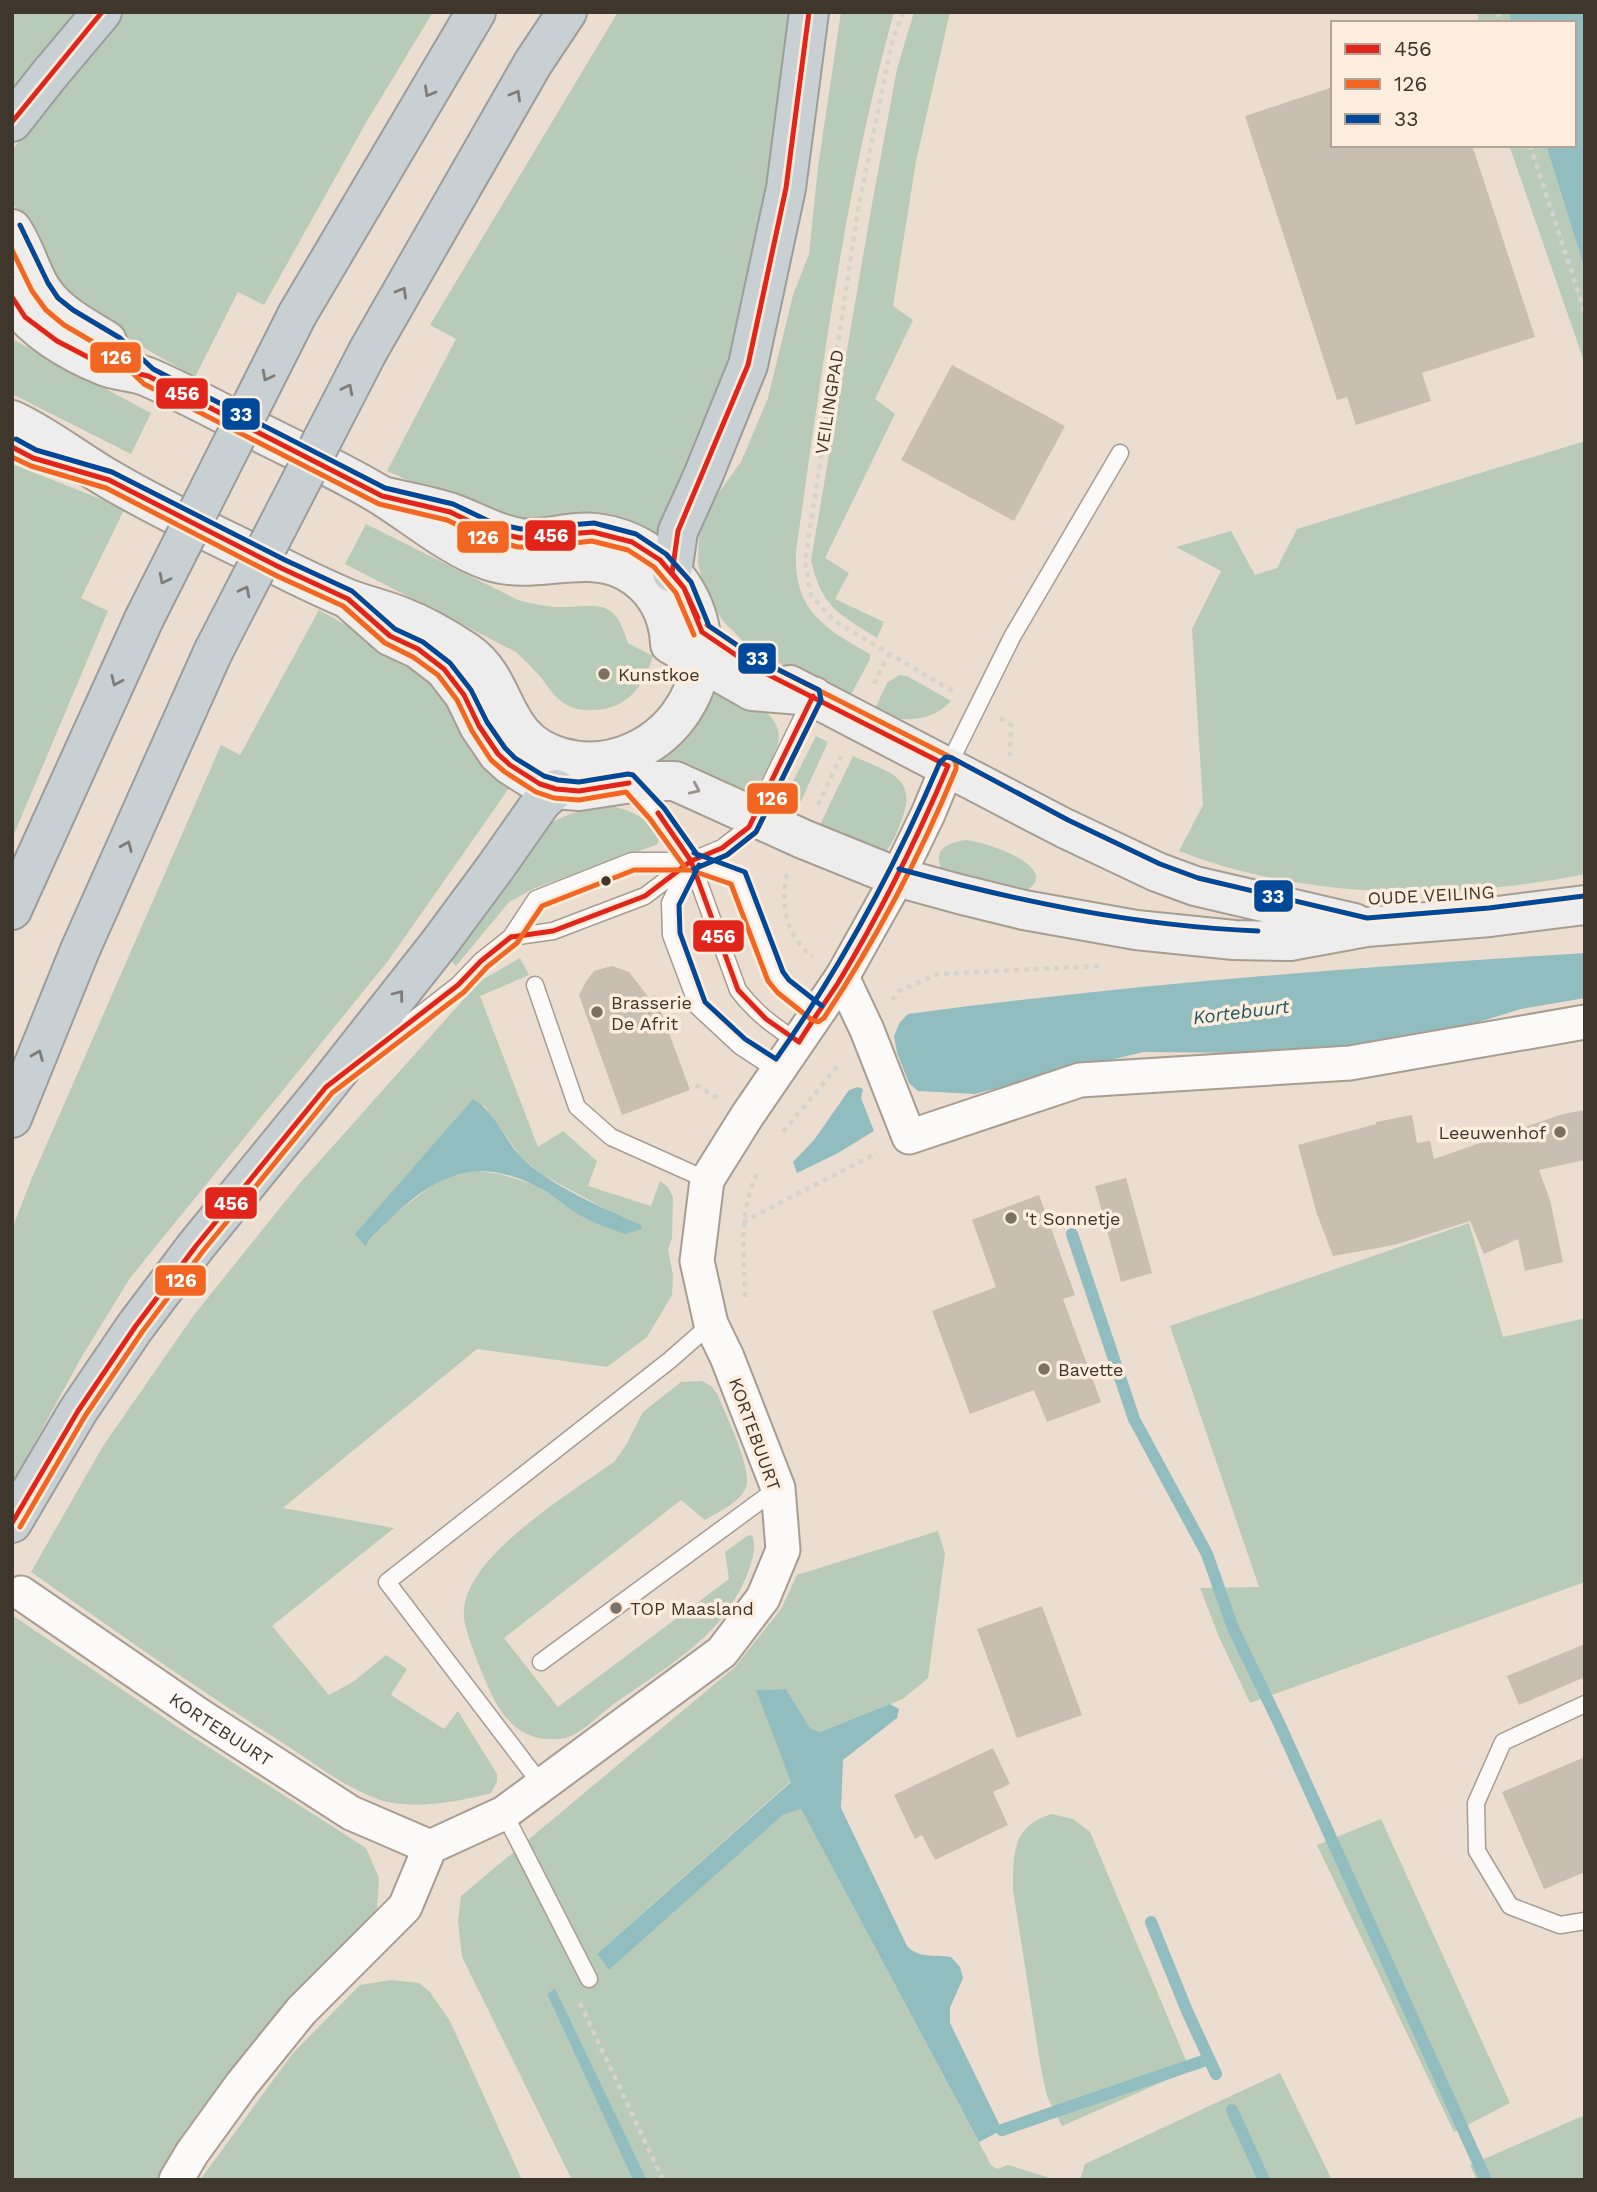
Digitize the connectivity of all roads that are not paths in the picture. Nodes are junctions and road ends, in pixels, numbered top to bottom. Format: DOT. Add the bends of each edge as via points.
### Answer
graph roads {
  1 [pos="103,12"];
  2 [pos="476,12"];
  3 [pos="566,12"];
  4 [pos="809,12"];
  5 [pos="12,122"];
  6 [pos="12,229"];
  7 [pos="25,299"];
  8 [pos="12,420"];
  9 [pos="12,447"];
  10 [pos="1121,453"];
  11 [pos="109,480"];
  12 [pos="524,552"];
  13 [pos="673,573"];
  14 [pos="701,647"];
  15 [pos="813,696"];
  16 [pos="948,766"];
  17 [pos="548,774"];
  18 [pos="629,783"];
  19 [pos="754,817"];
  20 [pos="691,861"];
  21 [pos="897,877"];
  22 [pos="1585,905"];
  23 [pos="12,910"];
  24 [pos="1366,927"];
  25 [pos="511,937"];
  26 [pos="842,976"];
  27 [pos="536,985"];
  28 [pos="817,1013"];
  29 [pos="1585,1022"];
  30 [pos="799,1042"];
  31 [pos="778,1071"];
  32 [pos="326,1087"];
  33 [pos="12,1118"];
  34 [pos="707,1180"];
  35 [pos="711,1324"];
  36 [pos="778,1488"];
  37 [pos="12,1522"];
  38 [pos="21,1593"];
  39 [pos="541,1662"];
  40 [pos="1585,1704"];
  41 [pos="541,1784"];
  42 [pos="504,1813"];
  43 [pos="430,1847"];
  44 [pos="1585,1921"];
  45 [pos="589,1979"];
  46 [pos="176,2180"];
  1 -- 5 [label="highway"];
  2 -- 23 [label="highway, one-way, bridge" via="297,315 144,619"];
  33 -- 3 [label="highway, one-way, bridge" via="80,950 213,652 368,351"];
  4 -- 13 [label="highway" via="786,188 748,365 678,531"];
  6 -- 7 [label="main road"];
  7 -- 12 [label="main road" via="52,304 115,345 148,376 382,496 450,512"];
  8 -- 11 [label="main road"];
  9 -- 11 [label="main road" via="33,458"];
  10 -- 16 [label="lane" via="1023,617"];
  11 -- 17 [label="main road" via="348,599 440,635 464,669 464,695 489,743 510,765"];
  12 -- 13 [label="main road" via="593,532 632,542"];
  12 -- 14 [label="main road, OUDE VEILING" via="625,570 655,595 667,619 670,644"];
  13 -- 14 [label="main road" via="684,588"];
  14 -- 15 [label="main road, OUDE VEILING"];
  14 -- 17 [label="main road" via="688,701 649,744 624,757 576,761"];
  15 -- 16 [label="main road, OUDE VEILING"];
  15 -- 19 [label="lane"];
  16 -- 21 [label="street, KORTEBUURT"];
  16 -- 24 [label="main road, OUDE VEILING" via="1157,872 1195,886"];
  17 -- 18 [label="main road, OUDE VEILING" via="579,791"];
  32 -- 17 [label="highway, one-way" via="542,801"];
  18 -- 19 [label="main road, OUDE VEILING, one-way" via="676,781"];
  18 -- 20 [label="lane"];
  19 -- 20 [label="lane" via="749,827 722,848"];
  19 -- 21 [label="main road, OUDE VEILING"];
  20 -- 25 [label="lane" via="645,896 553,931"];
  20 -- 25 [label="lane" via="632,862 536,899"];
  20 -- 28 [label="lane" via="738,877 775,976"];
  20 -- 30 [label="lane" via="738,990 751,1008"];
  20 -- 31 [label="lane" via="670,903 671,934 698,1007 740,1046"];
  21 -- 24 [label="main road, OUDE VEILING" via="1024,910 1136,930 1290,941"];
  21 -- 26 [label="street, KORTEBUURT"];
  22 -- 24 [label="main road, OUDE VEILING"];
  25 -- 32 [label="lane" via="458,985"];
  26 -- 28 [label="street, KORTEBUURT"];
  26 -- 29 [label="street" via="909,1137 1080,1080 1350,1063"];
  27 -- 34 [label="lane" via="577,1107 611,1137"];
  28 -- 30 [label="street, KORTEBUURT"];
  30 -- 31 [label="street, KORTEBUURT"];
  31 -- 34 [label="street, KORTEBUURT"];
  32 -- 37 [label="highway" via="135,1327"];
  34 -- 35 [label="street, KORTEBUURT" via="697,1261"];
  35 -- 36 [label="street, KORTEBUURT"];
  35 -- 41 [label="lane" via="387,1582"];
  36 -- 39 [label="lane"];
  36 -- 41 [label="street, KORTEBUURT" via="783,1550 762,1598 722,1653"];
  38 -- 43 [label="street, KORTEBUURT" via="351,1813"];
  40 -- 44 [label="lane" via="1503,1742 1476,1803 1477,1852 1510,1906 1560,1925"];
  41 -- 42 [label="street, KORTEBUURT"];
  42 -- 43 [label="street, KORTEBUURT"];
  42 -- 45 [label="lane"];
  43 -- 46 [label="street" via="405,1907 301,2011 242,2084"];
}
